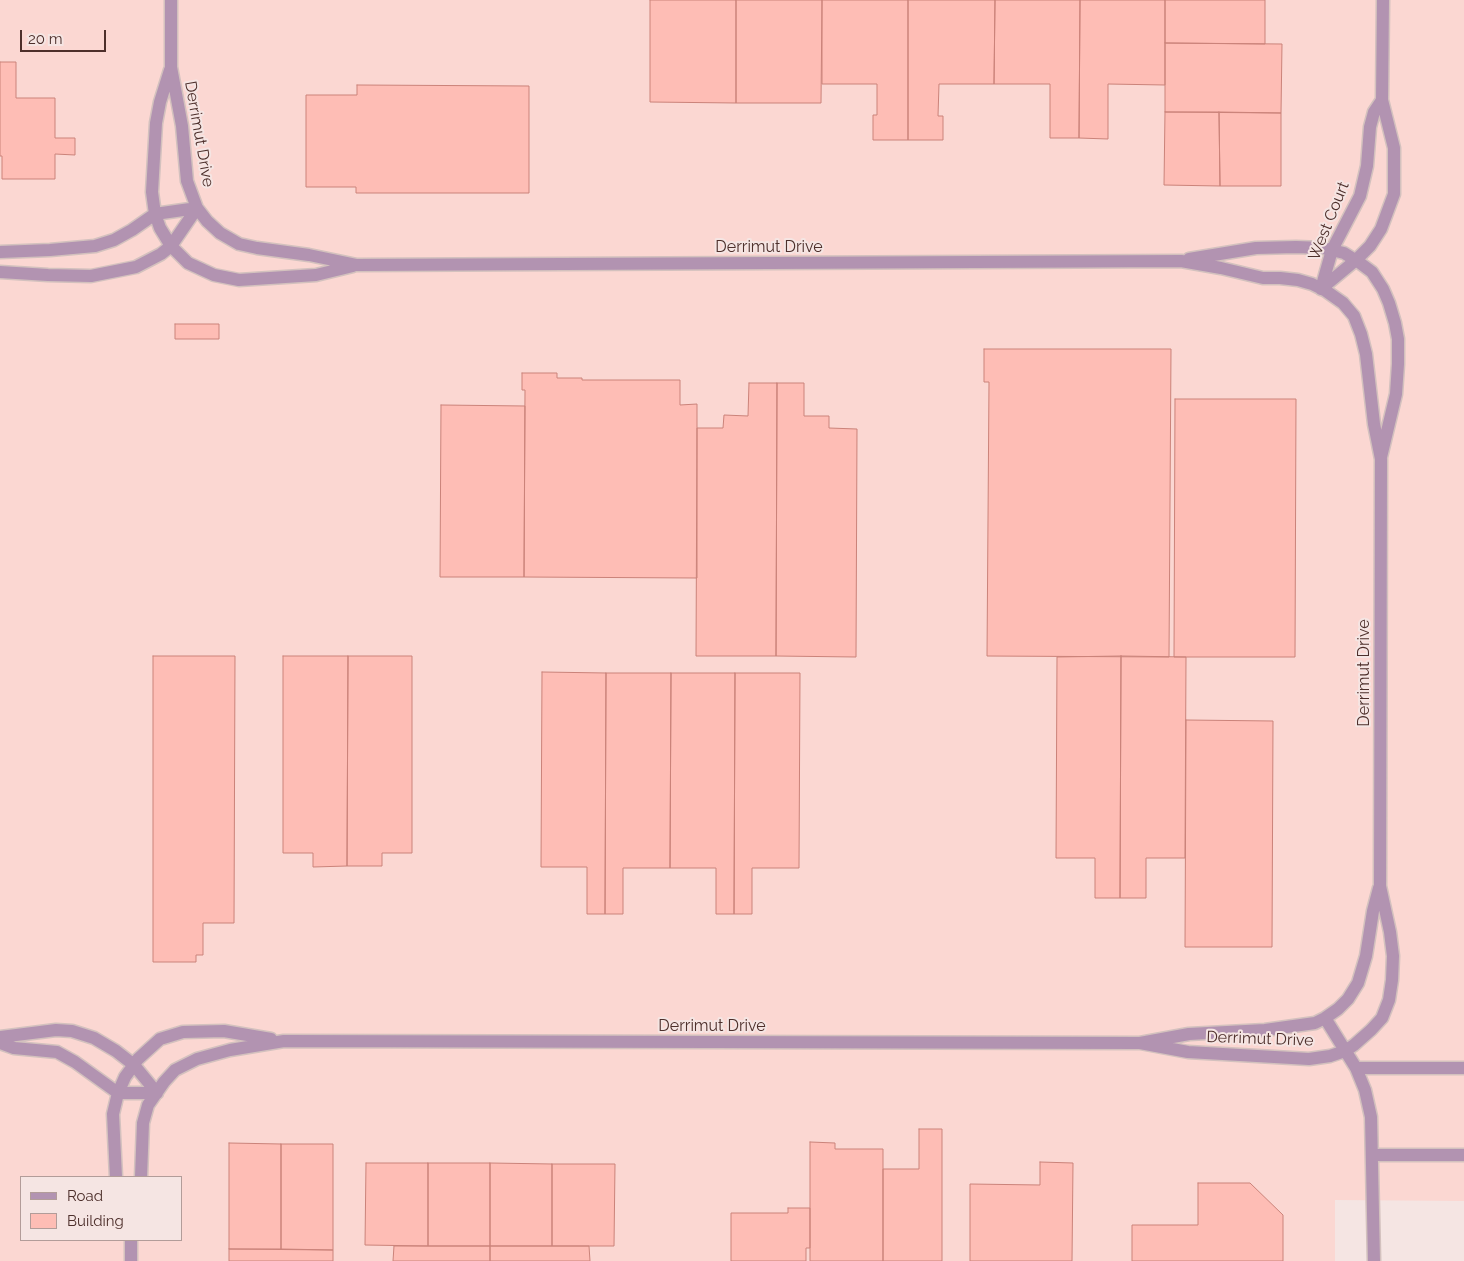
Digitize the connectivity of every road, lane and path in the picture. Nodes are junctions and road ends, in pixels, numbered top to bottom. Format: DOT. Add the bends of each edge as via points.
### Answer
graph roads {
  1 [pos="171,0"];
  2 [pos="1383,0"];
  3 [pos="171,67"];
  4 [pos="1382,100"];
  5 [pos="196,208"];
  6 [pos="155,214"];
  7 [pos="171,246"];
  8 [pos="1332,250"];
  9 [pos="0,252"];
  10 [pos="1356,260"];
  11 [pos="1181,261"];
  12 [pos="358,265"];
  13 [pos="0,272"];
  14 [pos="1321,289"];
  15 [pos="1381,460"];
  16 [pos="1380,886"];
  17 [pos="1325,1018"];
  18 [pos="0,1037"];
  19 [pos="284,1041"];
  20 [pos="0,1042"];
  21 [pos="1140,1043"];
  22 [pos="1345,1051"];
  23 [pos="134,1065"];
  24 [pos="1356,1068"];
  25 [pos="1464,1068"];
  26 [pos="118,1093"];
  27 [pos="157,1093"];
  28 [pos="1373,1155"];
  29 [pos="1464,1155"];
  30 [pos="116,1176"];
  31 [pos="141,1176"];
  32 [pos="131,1241"];
  33 [pos="131,1261"];
  34 [pos="1374,1261"];
  1 -- 3 [label="street, Derrimut Drive"];
  2 -- 4 [label="street, West Court"];
  3 -- 5 [label="street, Derrimut Drive" via="182,126 187,181"];
  3 -- 6 [label="street, Derrimut Drive" via="156,123 152,192"];
  4 -- 8 [label="street, West Court" via="1370,127 1367,166 1360,196"];
  4 -- 10 [label="street, West Court" via="1394,148 1394,194 1381,229"];
  5 -- 6 [label="street"];
  5 -- 7 [label="street"];
  5 -- 12 [label="street, Derrimut Drive" via="220,233 239,244"];
  6 -- 7 [label="street, Derrimut Drive"];
  6 -- 9 [label="street" via="114,240 95,246"];
  7 -- 12 [label="street, Derrimut Drive" via="188,263 214,275 240,280 316,274"];
  7 -- 13 [label="street" via="136,267 92,276"];
  8 -- 10 [label="street, Derrimut Drive"];
  8 -- 11 [label="street, Derrimut Drive" via="1256,248"];
  8 -- 14 [label="street, West Court"];
  10 -- 14 [label="street, West Court"];
  10 -- 15 [label="street, Derrimut Drive" via="1372,272 1383,289 1398,339 1396,394"];
  11 -- 12 [label="street, Derrimut Drive"];
  11 -- 14 [label="street, Derrimut Drive" via="1263,278 1298,280"];
  14 -- 15 [label="street, Derrimut Drive" via="1343,303 1354,316 1361,334"];
  15 -- 16 [label="street, Derrimut Drive"];
  16 -- 17 [label="street, Derrimut Drive" via="1358,983 1343,1004"];
  16 -- 22 [label="street, Derrimut Drive" via="1392,956 1389,1000 1382,1018"];
  17 -- 21 [label="street, Derrimut Drive" via="1315,1023 1269,1030 1189,1034"];
  17 -- 22 [label="street"];
  18 -- 23 [label="street" via="72,1031 94,1038"];
  19 -- 21 [label="street, Derrimut Drive"];
  19 -- 23 [label="street, Derrimut Drive" via="224,1031 183,1032 160,1040"];
  19 -- 27 [label="street, Derrimut Drive" via="197,1059 175,1070"];
  20 -- 26 [label="street" via="14,1048 57,1052"];
  21 -- 22 [label="street, Derrimut Drive" via="1188,1052 1309,1059"];
  22 -- 24 [label="street"];
  23 -- 26 [label="street, Derrimut Drive"];
  23 -- 27 [label="street"];
  24 -- 25 [label="street"];
  24 -- 28 [label="street" via="1372,1117"];
  26 -- 27 [label="street"];
  26 -- 30 [label="street, Derrimut Drive" via="113,1114"];
  27 -- 31 [label="street, Derrimut Drive" via="148,1105 143,1123"];
  28 -- 29 [label="street"];
  28 -- 34 [label="street"];
  32 -- 33 [label="street"];
}
